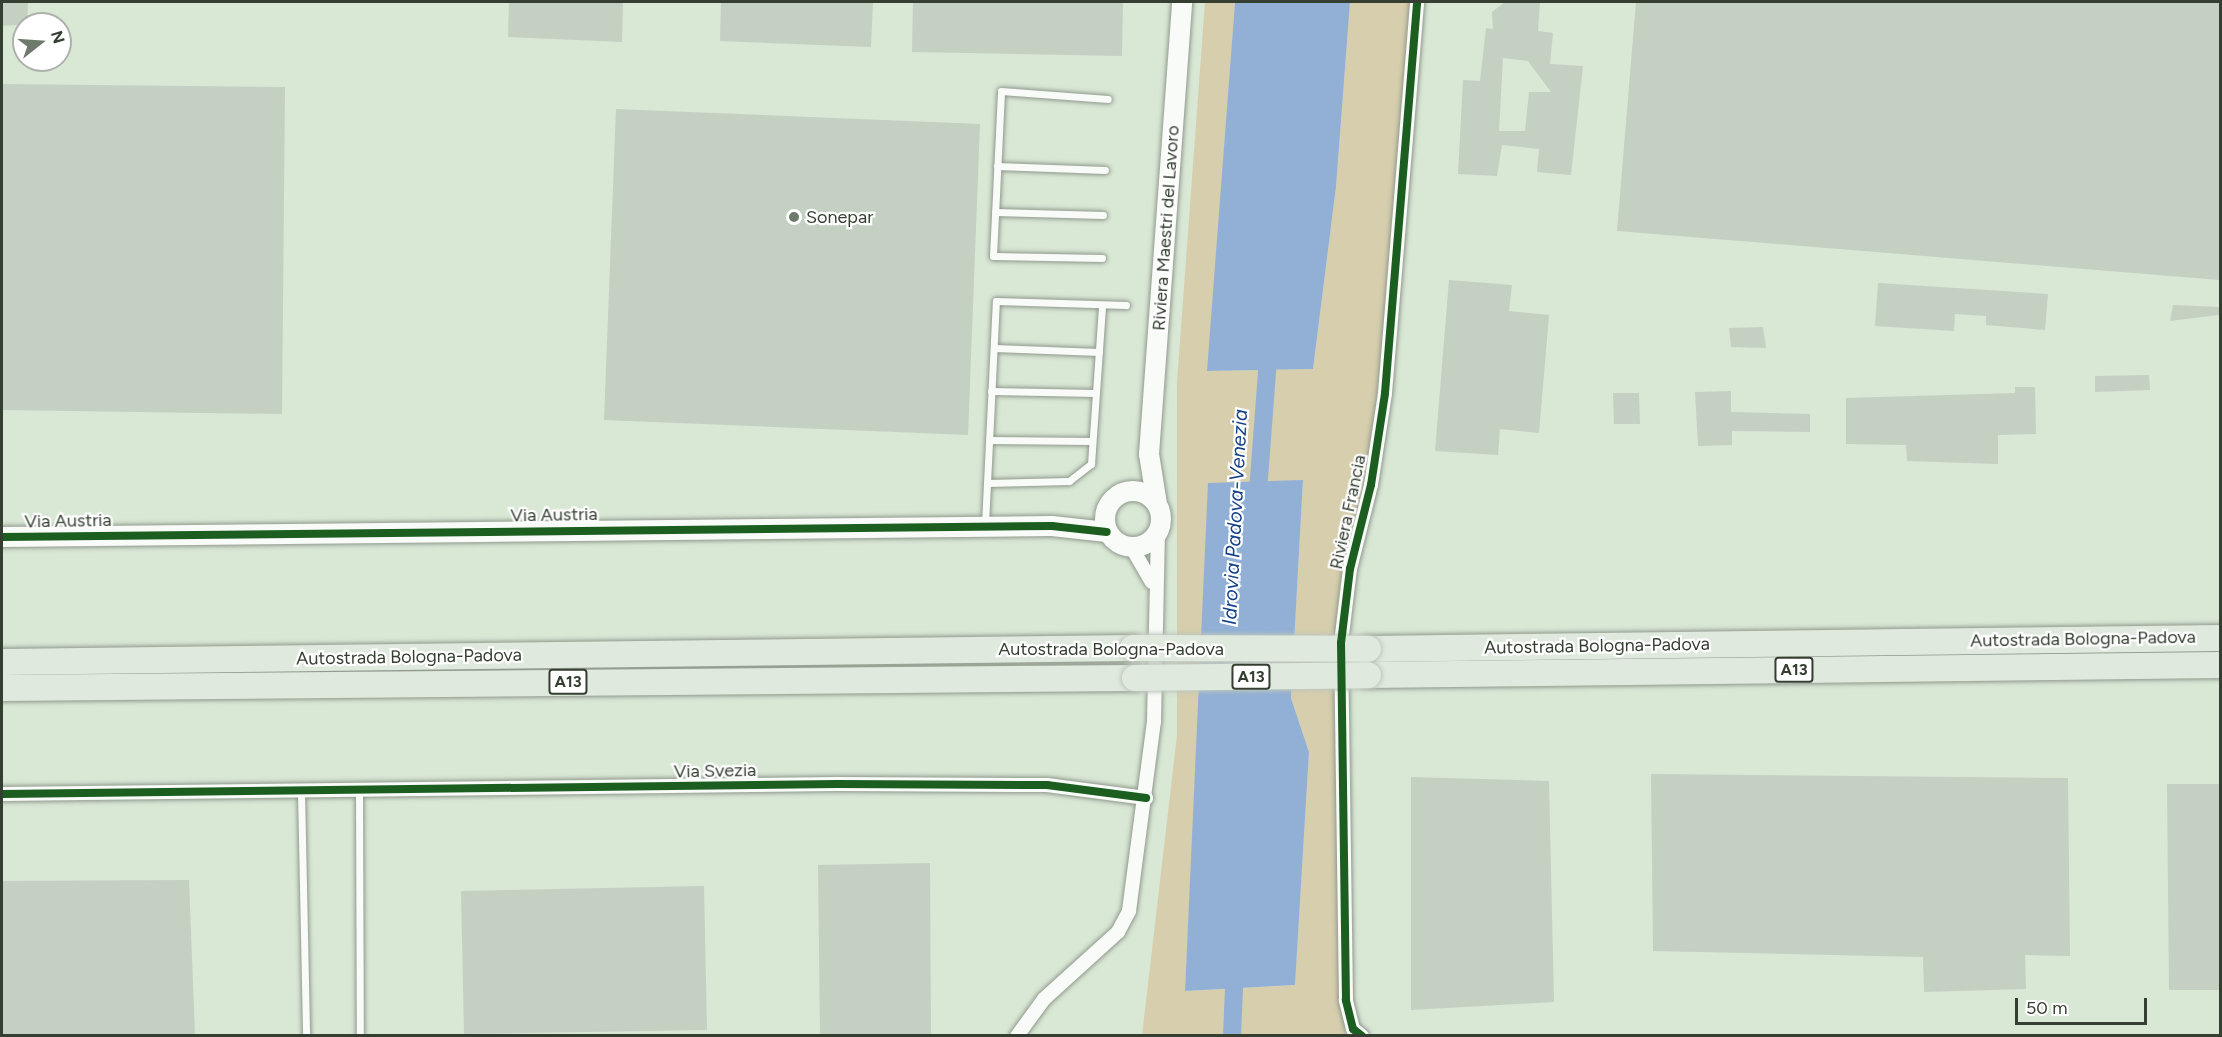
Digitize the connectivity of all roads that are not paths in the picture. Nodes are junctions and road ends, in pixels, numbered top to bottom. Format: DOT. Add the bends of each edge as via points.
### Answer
graph roads {
  1 [pos="1182,2"];
  2 [pos="1417,2"];
  3 [pos="1108,99"];
  4 [pos="997,166"];
  5 [pos="1105,170"];
  6 [pos="995,212"];
  7 [pos="1103,215"];
  8 [pos="1102,258"];
  9 [pos="1102,305"];
  10 [pos="1126,305"];
  11 [pos="993,348"];
  12 [pos="1099,352"];
  13 [pos="991,391"];
  14 [pos="1096,393"];
  15 [pos="989,440"];
  16 [pos="1092,441"];
  17 [pos="1149,454"];
  18 [pos="987,483"];
  19 [pos="1128,491"];
  20 [pos="1157,504"];
  21 [pos="1107,508"];
  22 [pos="1052,526"];
  23 [pos="985,527"];
  24 [pos="1107,532"];
  25 [pos="1158,533"];
  26 [pos="2,537"];
  27 [pos="1132,548"];
  28 [pos="1155,587"];
  29 [pos="2220,638"];
  30 [pos="2,662"];
  31 [pos="2220,665"];
  32 [pos="2,688"];
  33 [pos="301,791"];
  34 [pos="359,791"];
  35 [pos="2,794"];
  36 [pos="1146,798"];
  37 [pos="1019,1031"];
  38 [pos="1357,1032"];
  39 [pos="306,1035"];
  40 [pos="360,1035"];
  1 -- 17 [label="street, Riviera Maestri del Lavoro"];
  2 -- 38 [label="street, Riviera Francia" via="1385,393 1371,485 1350,568 1341,643 1345,977"];
  3 -- 4 [label="lane" via="1001,91"];
  4 -- 5 [label="lane"];
  4 -- 6 [label="lane"];
  6 -- 7 [label="lane"];
  6 -- 8 [label="lane" via="993,256"];
  9 -- 10 [label="lane"];
  9 -- 11 [label="lane" via="996,301"];
  9 -- 12 [label="lane"];
  11 -- 12 [label="lane"];
  11 -- 13 [label="lane"];
  12 -- 14 [label="lane"];
  13 -- 14 [label="lane"];
  13 -- 15 [label="lane"];
  14 -- 16 [label="lane"];
  15 -- 16 [label="lane"];
  15 -- 18 [label="lane"];
  16 -- 18 [label="lane" via="1090,464 1069,481"];
  17 -- 19 [label="street, Riviera Maestri del Lavoro"];
  17 -- 20 [label="street, Riviera Maestri del Lavoro"];
  18 -- 23 [label="lane"];
  19 -- 20 [label="street" via="1145,493"];
  19 -- 21 [label="street, Riviera Maestri del Lavoro"];
  20 -- 25 [label="street, Riviera Maestri del Lavoro"];
  21 -- 22 [label="street, Via Austria"];
  21 -- 24 [label="street"];
  22 -- 23 [label="street, Via Austria"];
  22 -- 24 [label="street, Via Austria"];
  23 -- 26 [label="street, Via Austria"];
  24 -- 27 [label="street"];
  25 -- 27 [label="street" via="1147,544"];
  25 -- 28 [label="street, Riviera Maestri del Lavoro"];
  27 -- 28 [label="street"];
  28 -- 36 [label="street, Riviera Maestri del Lavoro" via="1154,722"];
  29 -- 30 [label="highway, Autostrada Bologna-Padova / A13, bridge"];
  31 -- 32 [label="highway, Autostrada Bologna-Padova / A13, bridge"];
  33 -- 34 [label="street, Via Svezia"];
  33 -- 35 [label="street, Via Svezia"];
  33 -- 39 [label="lane"];
  34 -- 36 [label="street, Via Svezia" via="1047,785"];
  34 -- 40 [label="lane"];
  36 -- 37 [label="street, Riviera Maestri del Lavoro" via="1136,882 1124,922"];
}
